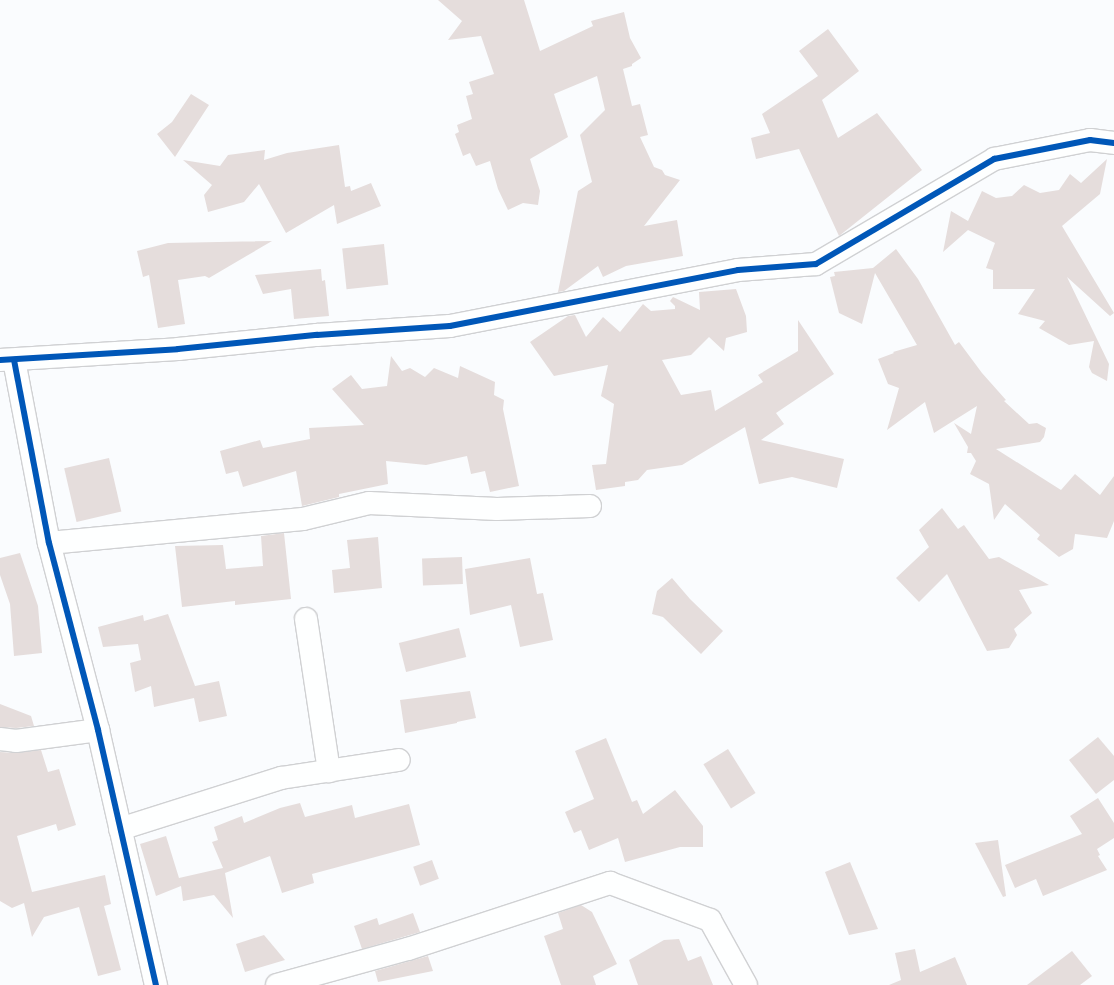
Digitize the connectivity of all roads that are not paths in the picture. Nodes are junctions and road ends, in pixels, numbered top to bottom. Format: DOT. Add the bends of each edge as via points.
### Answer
graph roads {
  1 [pos="1114,143"];
  2 [pos="7,360"];
  3 [pos="590,506"];
  4 [pos="49,542"];
  5 [pos="306,619"];
  6 [pos="98,730"];
  7 [pos="0,739"];
  8 [pos="399,760"];
  9 [pos="329,770"];
  10 [pos="120,829"];
  11 [pos="156,985"];
  12 [pos="278,985"];
  13 [pos="746,985"];
  1 -- 2 [label="street" via="1090,140 994,159 816,264 738,270 450,326 317,335 178,349"];
  2 -- 4 [label="street"];
  3 -- 4 [label="street" via="498,508 369,503 303,519"];
  4 -- 6 [label="street"];
  5 -- 9 [label="street"];
  6 -- 7 [label="street" via="16,741"];
  6 -- 10 [label="street"];
  8 -- 9 [label="street"];
  9 -- 10 [label="street" via="281,778"];
  10 -- 11 [label="street"];
  12 -- 13 [label="street" via="408,949 610,883 710,920"];
}
